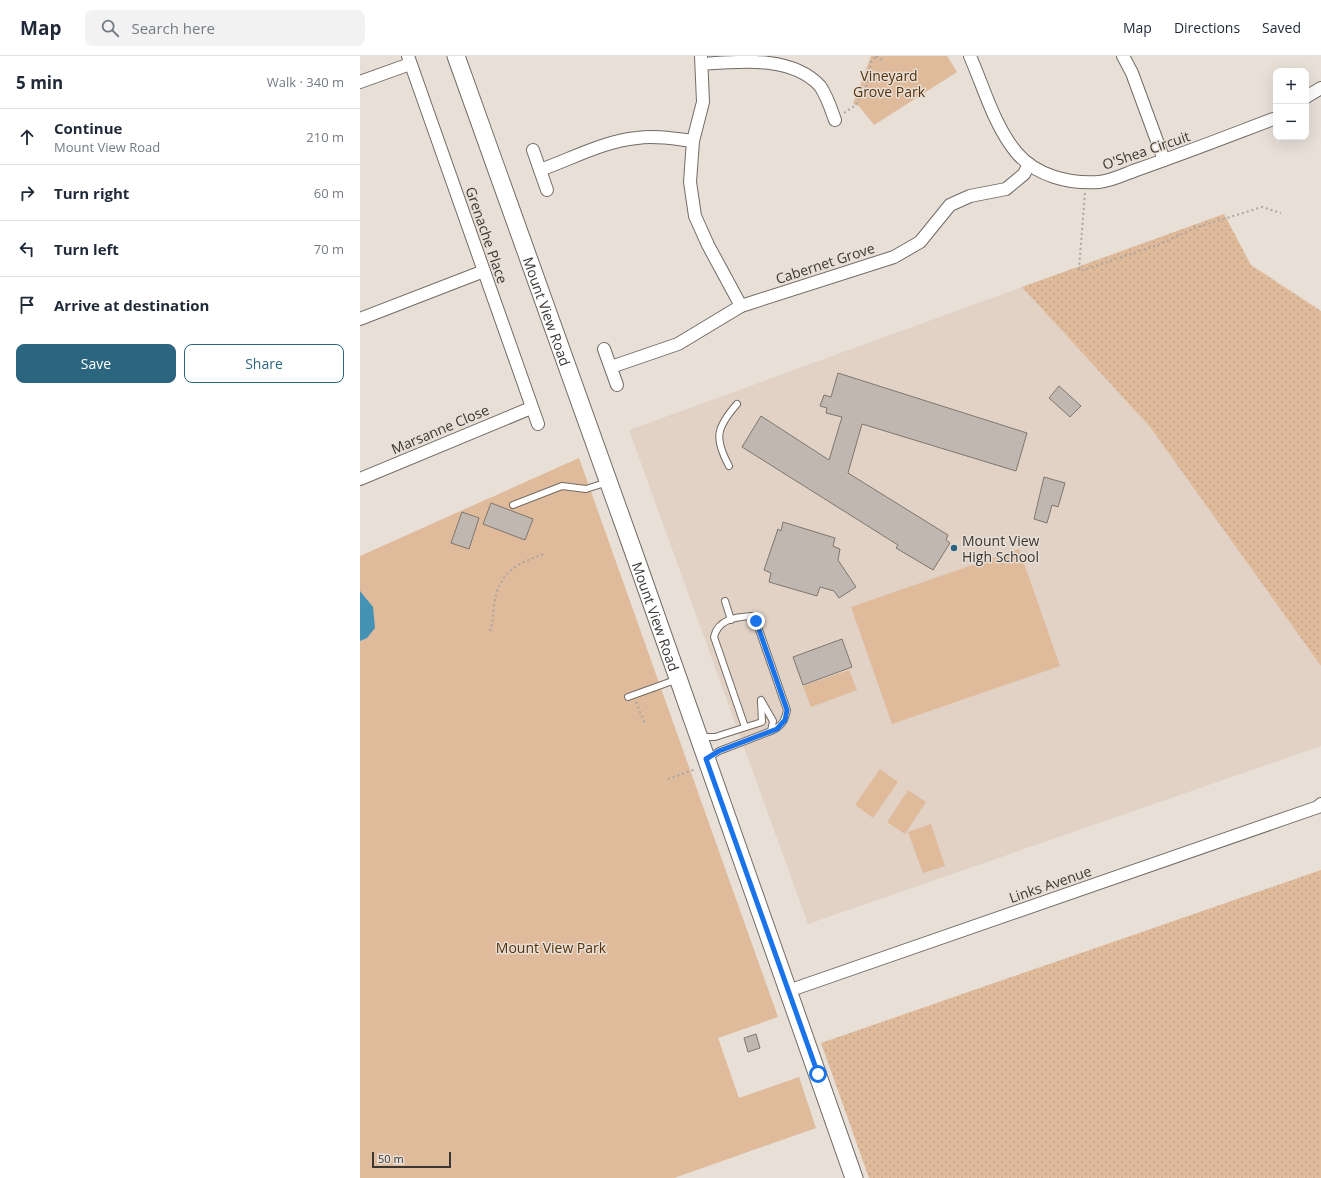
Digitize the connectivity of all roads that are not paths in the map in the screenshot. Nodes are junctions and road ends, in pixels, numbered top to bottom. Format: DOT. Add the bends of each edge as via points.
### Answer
graph roads {
  1 [pos="456,56"];
  2 [pos="970,56"];
  3 [pos="1123,56"];
  4 [pos="409,60"];
  5 [pos="702,60"];
  6 [pos="360,82"];
  7 [pos="1321,88"];
  8 [pos="1309,95"];
  9 [pos="1273,119"];
  10 [pos="835,120"];
  11 [pos="693,141"];
  12 [pos="533,150"];
  13 [pos="1164,160"];
  14 [pos="1029,164"];
  15 [pos="540,170"];
  16 [pos="547,190"];
  17 [pos="484,271"];
  18 [pos="741,306"];
  19 [pos="360,319"];
  20 [pos="604,349"];
  21 [pos="611,367"];
  22 [pos="617,385"];
  23 [pos="737,404"];
  24 [pos="531,408"];
  25 [pos="538,424"];
  26 [pos="729,466"];
  27 [pos="360,479"];
  28 [pos="608,482"];
  29 [pos="513,505"];
  30 [pos="725,601"];
  31 [pos="731,620"];
  32 [pos="678,680"];
  33 [pos="631,696"];
  34 [pos="745,727"];
  35 [pos="771,731"];
  36 [pos="698,737"];
  37 [pos="708,762"];
  38 [pos="1321,804"];
  39 [pos="788,991"];
  40 [pos="854,1178"];
  1 -- 28 [label="main road, Mount View Road"];
  2 -- 14 [label="street, O'Shea Circuit" via="1001,128 1016,152"];
  3 -- 13 [label="street" via="1132,73"];
  4 -- 6 [label="street"];
  4 -- 17 [label="street, Grenache Place"];
  5 -- 10 [label="street" via="768,59 788,62 806,72 820,87"];
  5 -- 11 [label="street" via="703,102"];
  7 -- 8 [label="street"];
  9 -- 13 [label="street, O'Shea Circuit"];
  11 -- 15 [label="street" via="662,137 637,138 614,143"];
  11 -- 18 [label="street" via="690,182 695,216"];
  12 -- 15 [label="street"];
  13 -- 14 [label="street, O'Shea Circuit" via="1101,182 1074,182 1050,176"];
  14 -- 18 [label="street, Cabernet Grove" via="1024,174 1006,189 970,196 950,205 920,242 894,257"];
  15 -- 16 [label="street"];
  17 -- 19 [label="street"];
  17 -- 24 [label="street, Grenache Place"];
  18 -- 21 [label="street, Cabernet Grove" via="678,344"];
  20 -- 21 [label="street"];
  21 -- 22 [label="street"];
  23 -- 26 [label="lane" via="726,418 718,440"];
  24 -- 25 [label="street, Grenache Place"];
  24 -- 27 [label="street, Marsanne Close"];
  28 -- 29 [label="lane" via="586,489 562,486"];
  28 -- 32 [label="main road, Mount View Road"];
  30 -- 31 [label="lane"];
  31 -- 34 [label="lane" via="721,624 714,637"];
  31 -- 35 [label="lane" via="752,616 756,621 787,710 785,720 777,729"];
  32 -- 33 [label="lane"];
  32 -- 36 [label="main road, Mount View Road"];
  34 -- 35 [label="lane" via="762,722 761,700 774,721"];
  34 -- 36 [label="lane" via="715,737"];
  35 -- 37 [label="lane" via="719,751"];
  36 -- 37 [label="main road, Mount View Road"];
  37 -- 39 [label="main road, Mount View Road"];
  38 -- 39 [label="street, Links Avenue"];
  39 -- 40 [label="main road, Mount View Road"];
}
